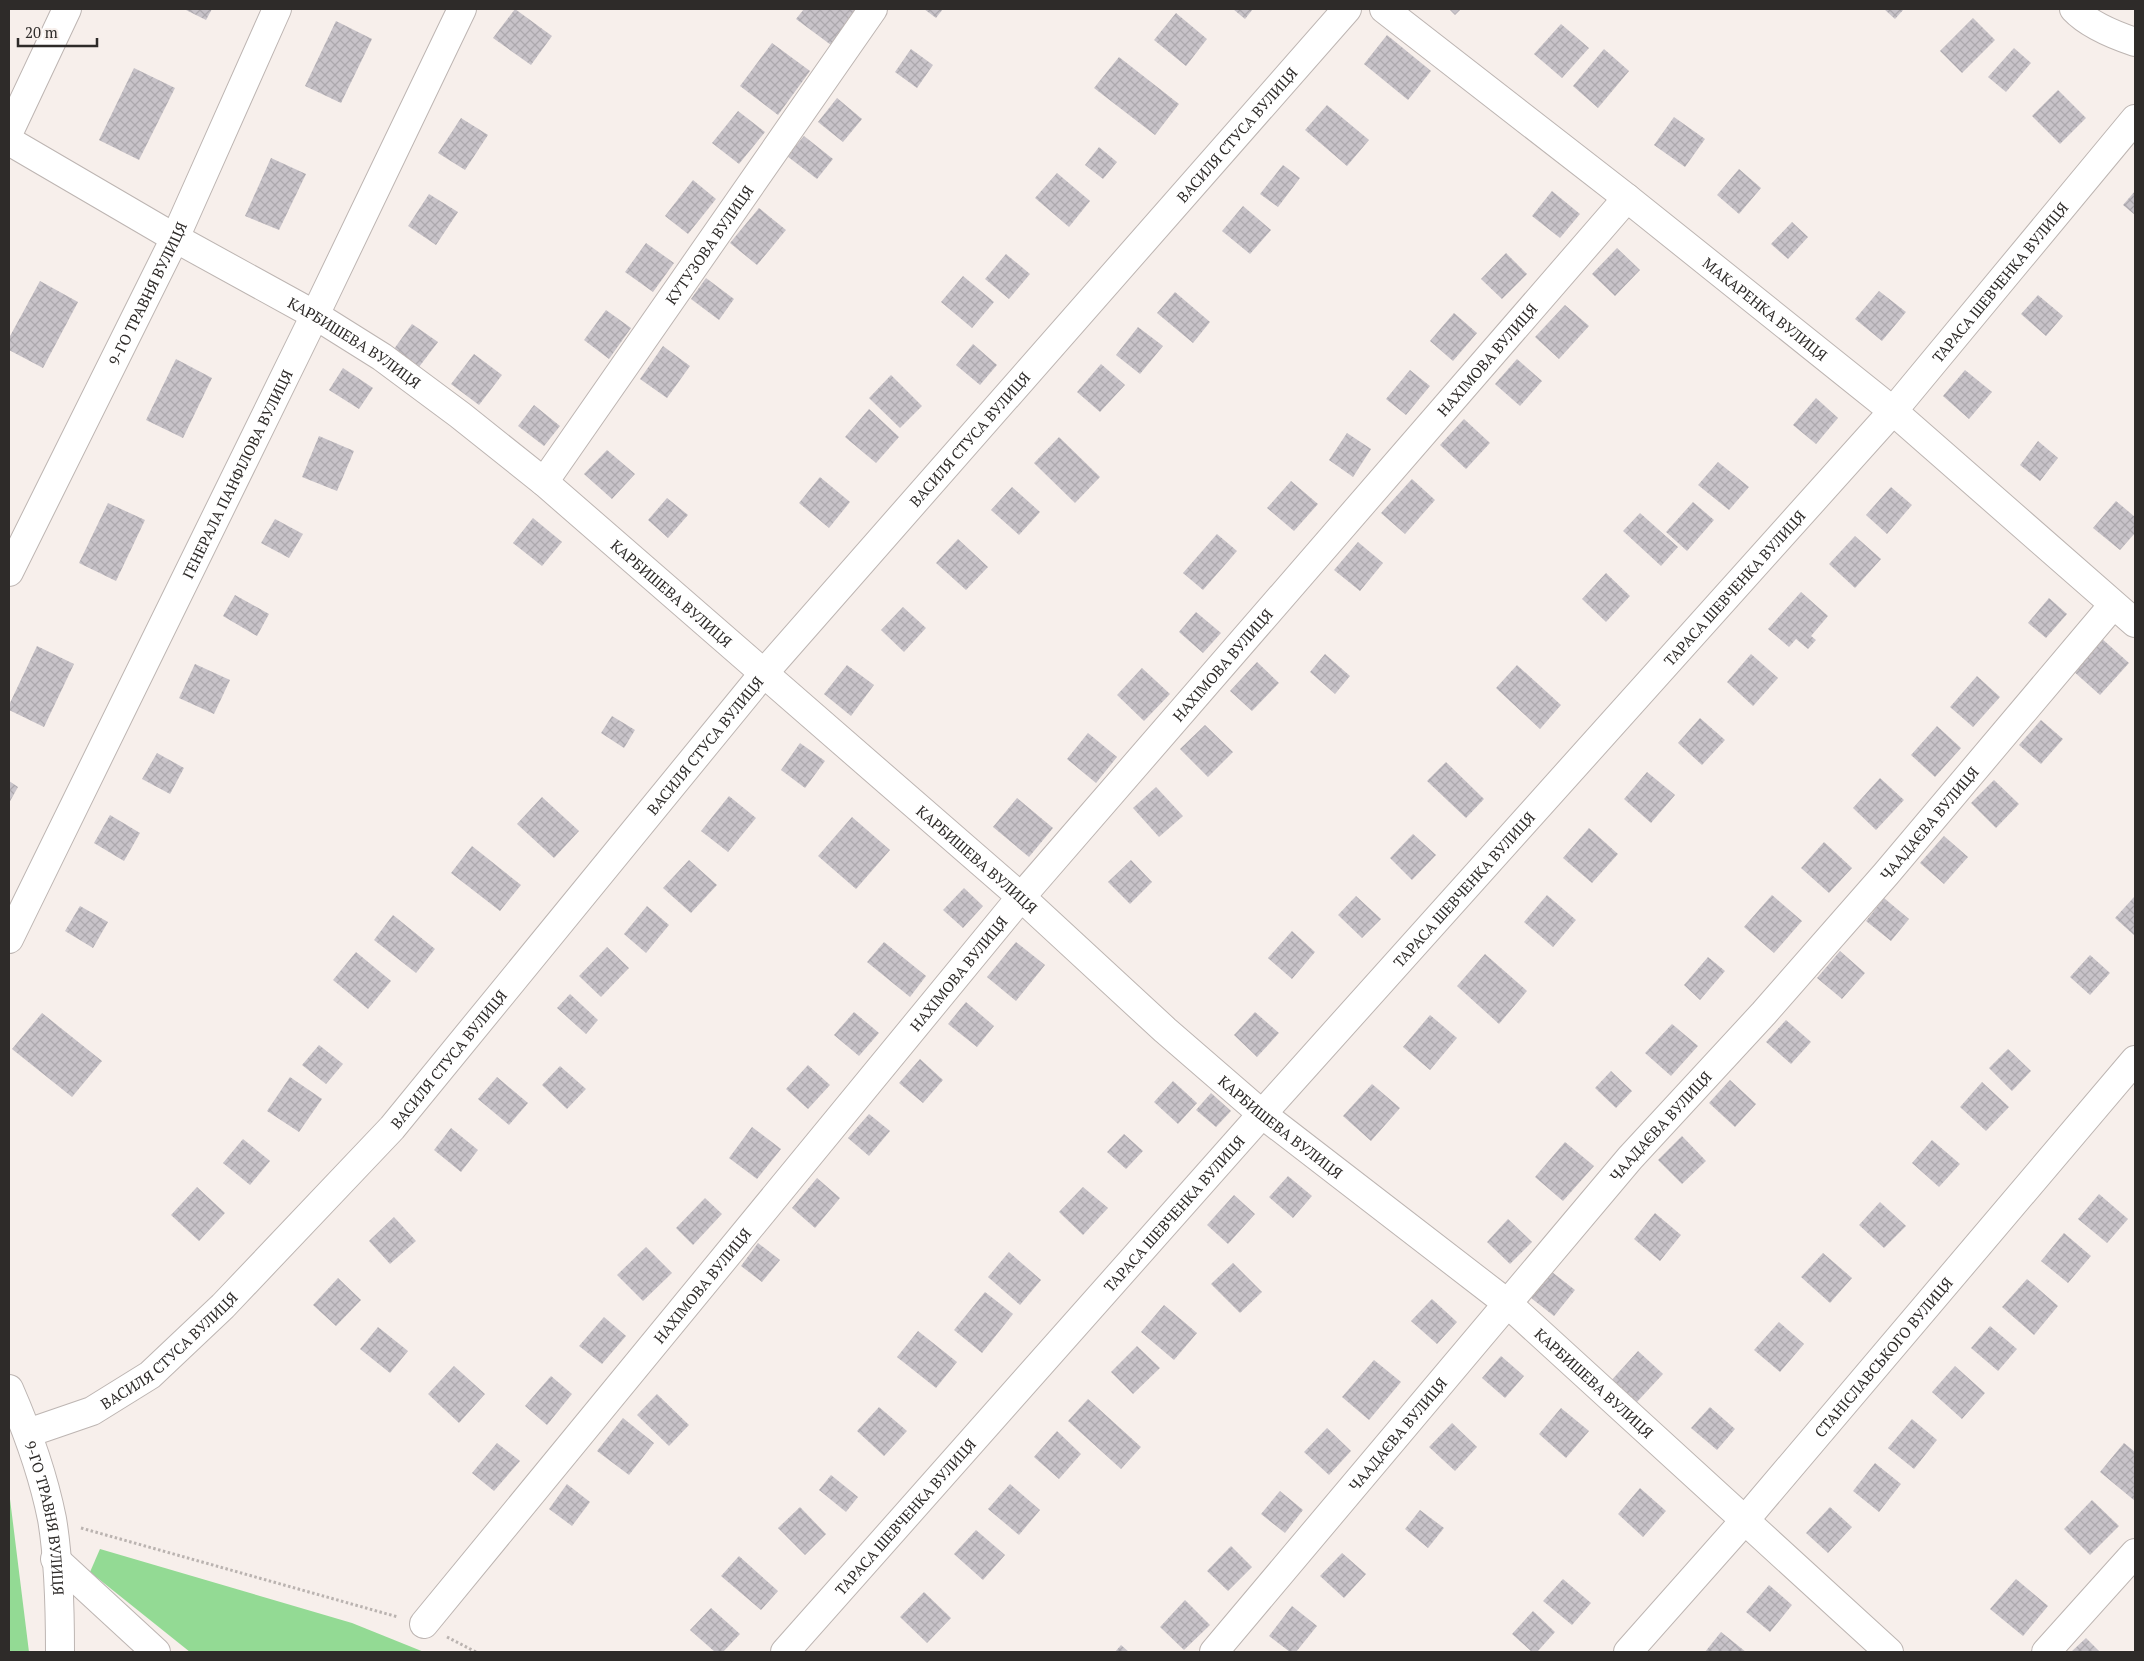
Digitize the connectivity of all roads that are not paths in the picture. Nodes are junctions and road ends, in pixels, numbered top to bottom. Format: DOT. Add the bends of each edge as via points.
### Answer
graph roads {
  1 [pos="67,9"];
  2 [pos="277,9"];
  3 [pos="462,9"];
  4 [pos="873,9"];
  5 [pos="1347,9"];
  6 [pos="1384,9"];
  7 [pos="2074,9"];
  8 [pos="2135,42"];
  9 [pos="2135,119"];
  10 [pos="9,132"];
  11 [pos="9,141"];
  12 [pos="1628,198"];
  13 [pos="174,238"];
  14 [pos="315,315"];
  15 [pos="1893,411"];
  16 [pos="544,482"];
  17 [pos="9,572"];
  18 [pos="2113,605"];
  19 [pos="2135,623"];
  20 [pos="762,674"];
  21 [pos="1021,897"];
  22 [pos="9,939"];
  23 [pos="2135,1060"];
  24 [pos="1262,1114"];
  25 [pos="1507,1302"];
  26 [pos="9,1389"];
  27 [pos="28,1433"];
  28 [pos="1745,1520"];
  29 [pos="2135,1553"];
  30 [pos="55,1559"];
  31 [pos="424,1624"];
  32 [pos="60,1652"];
  33 [pos="156,1652"];
  34 [pos="784,1652"];
  35 [pos="1214,1652"];
  36 [pos="1628,1652"];
  37 [pos="1889,1652"];
  38 [pos="2046,1652"];
  1 -- 10 [label="street"];
  2 -- 13 [label="street, 9-ГО ТРАВНЯ ВУЛИЦЯ"];
  3 -- 14 [label="street, ГЕНЕРАЛА ПАНФІЛОВА ВУЛИЦЯ"];
  4 -- 16 [label="street, КУТУЗОВА ВУЛИЦЯ"];
  5 -- 20 [label="street, ВАСИЛЯ СТУСА ВУЛИЦЯ"];
  6 -- 12 [label="street, МАКАРЕНКА ВУЛИЦЯ"];
  7 -- 8 [label="street" via="2115,36"];
  9 -- 15 [label="street, ТАРАСА ШЕВЧЕНКА ВУЛИЦЯ"];
  11 -- 13 [label="street, КАРБИШЕВА ВУЛИЦЯ"];
  12 -- 15 [label="street, МАКАРЕНКА ВУЛИЦЯ"];
  12 -- 21 [label="street, НАХІМОВА ВУЛИЦЯ"];
  13 -- 14 [label="street, КАРБИШЕВА ВУЛИЦЯ"];
  13 -- 17 [label="street, 9-ГО ТРАВНЯ ВУЛИЦЯ"];
  14 -- 16 [label="street, КАРБИШЕВА ВУЛИЦЯ" via="382,357"];
  14 -- 22 [label="street, ГЕНЕРАЛА ПАНФІЛОВА ВУЛИЦЯ"];
  15 -- 18 [label="street, МАКАРЕНКА ВУЛИЦЯ"];
  15 -- 24 [label="street, ТАРАСА ШЕВЧЕНКА ВУЛИЦЯ"];
  16 -- 20 [label="street, КАРБИШЕВА ВУЛИЦЯ"];
  18 -- 19 [label="street, МАКАРЕНКА ВУЛИЦЯ"];
  18 -- 25 [label="street, ЧААДАЄВА ВУЛИЦЯ" via="1886,874 1630,1158"];
  20 -- 21 [label="street, КАРБИШЕВА ВУЛИЦЯ"];
  20 -- 27 [label="street, ВАСИЛЯ СТУСА ВУЛИЦЯ" via="392,1128 223,1306 150,1375 92,1412"];
  21 -- 24 [label="street, КАРБИШЕВА ВУЛИЦЯ"];
  21 -- 31 [label="street, НАХІМОВА ВУЛИЦЯ"];
  23 -- 28 [label="street, СТАНІСЛАВСЬКОГО ВУЛИЦЯ"];
  24 -- 25 [label="street, КАРБИШЕВА ВУЛИЦЯ"];
  24 -- 34 [label="street, ТАРАСА ШЕВЧЕНКА ВУЛИЦЯ"];
  25 -- 28 [label="street, КАРБИШЕВА ВУЛИЦЯ"];
  25 -- 35 [label="street, ЧААДАЄВА ВУЛИЦЯ"];
  26 -- 27 [label="street, 9-ГО ТРАВНЯ ВУЛИЦЯ"];
  27 -- 30 [label="street, 9-ГО ТРАВНЯ ВУЛИЦЯ" via="52,1520"];
  28 -- 36 [label="street, СТАНІСЛАВСЬКОГО ВУЛИЦЯ"];
  28 -- 37 [label="street, КАРБИШЕВА ВУЛИЦЯ"];
  29 -- 38 [label="street"];
  30 -- 32 [label="street, 9-ГО ТРАВНЯ ВУЛИЦЯ"];
  30 -- 33 [label="street"];
}
